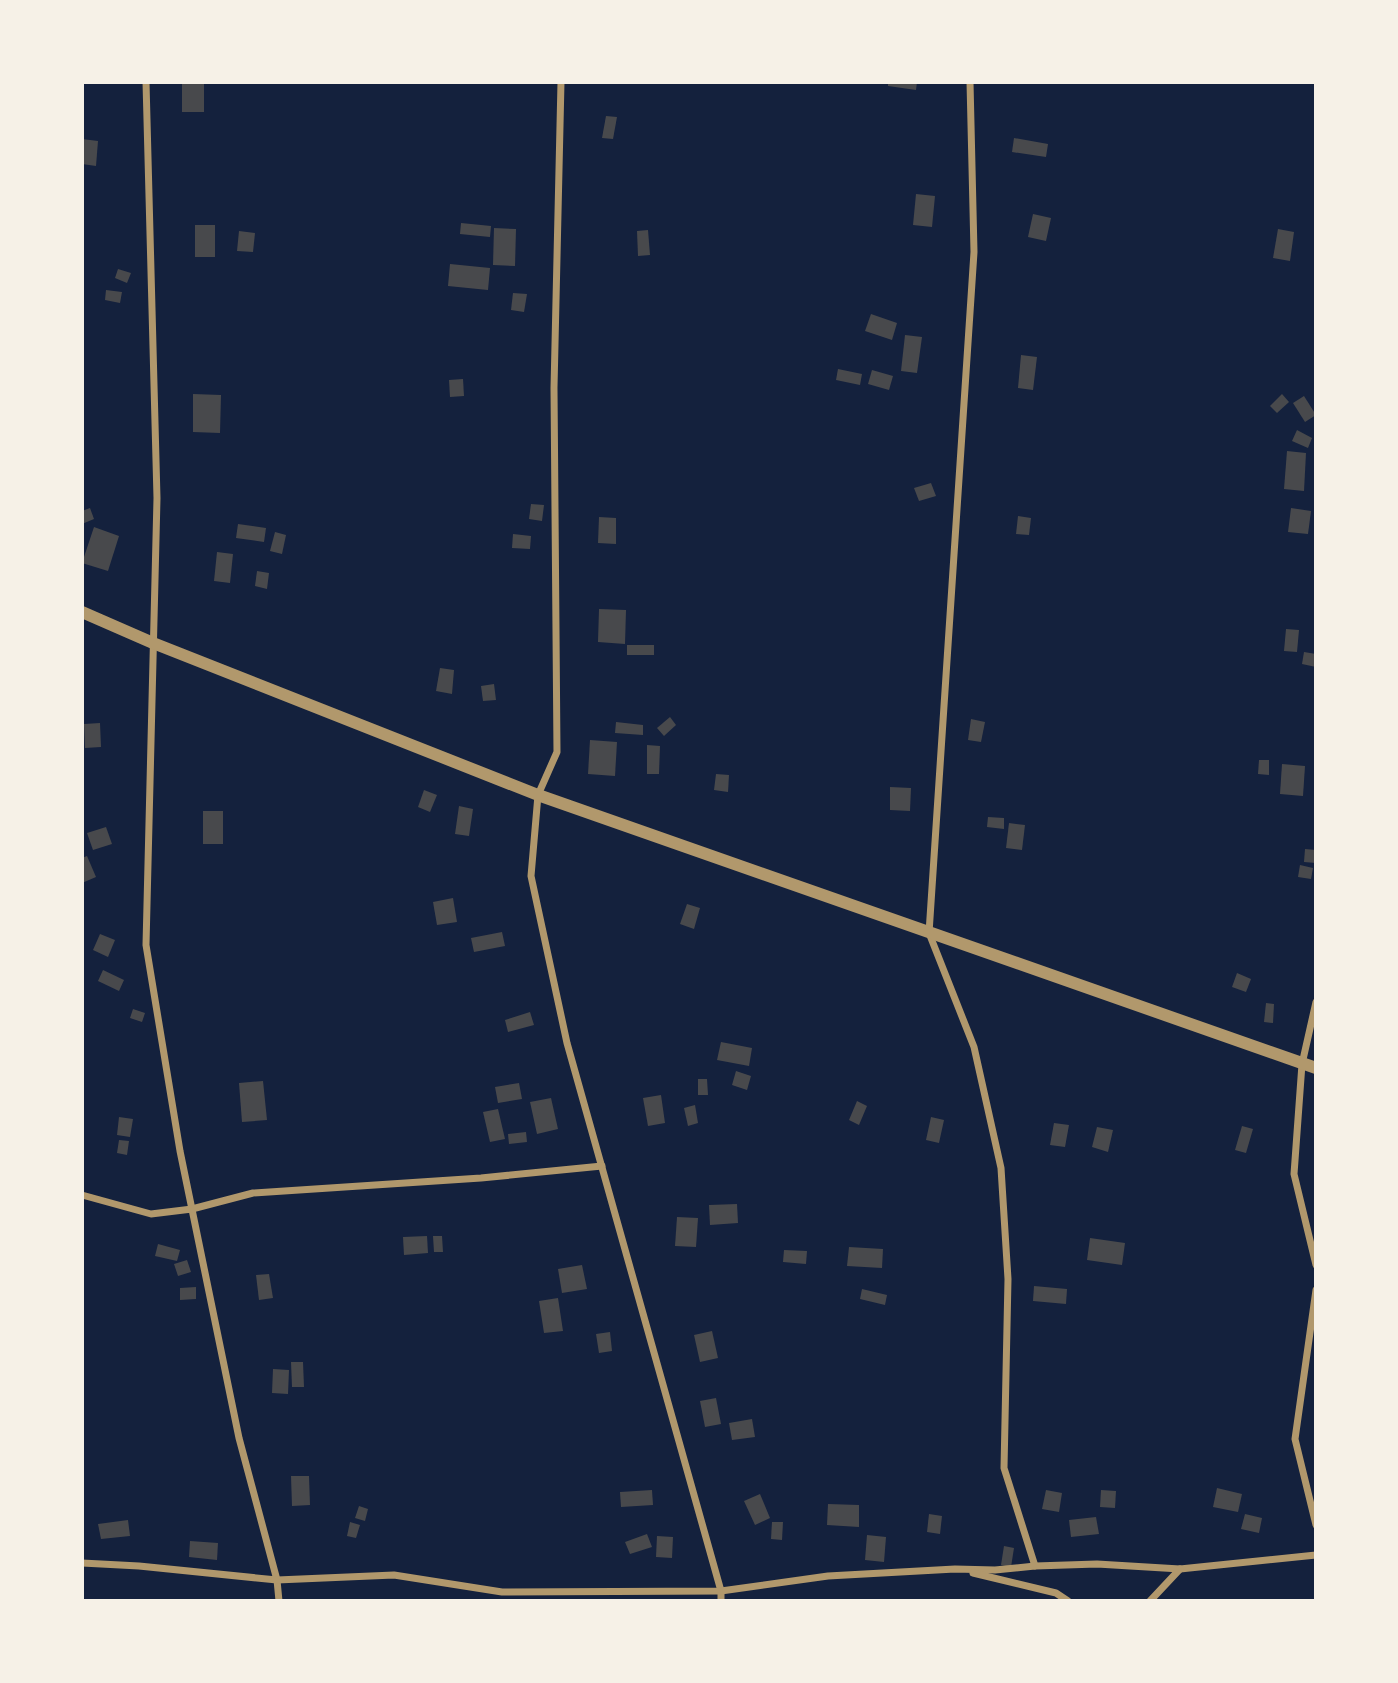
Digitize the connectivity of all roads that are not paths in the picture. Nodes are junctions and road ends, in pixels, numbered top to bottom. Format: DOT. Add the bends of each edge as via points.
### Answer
graph roads {
  1 [pos="146,82"];
  2 [pos="561,82"];
  3 [pos="970,82"];
  4 [pos="82,612"];
  5 [pos="153,643"];
  6 [pos="538,795"];
  7 [pos="929,933"];
  8 [pos="1316,1002"];
  9 [pos="1302,1064"];
  10 [pos="1316,1069"];
  11 [pos="602,1166"];
  12 [pos="82,1195"];
  13 [pos="192,1209"];
  14 [pos="1316,1265"];
  15 [pos="1316,1290"];
  16 [pos="1316,1525"];
  17 [pos="1316,1555"];
  18 [pos="82,1563"];
  19 [pos="1035,1566"];
  20 [pos="955,1569"];
  21 [pos="1180,1569"];
  22 [pos="277,1580"];
  23 [pos="721,1591"];
  24 [pos="279,1601"];
  25 [pos="721,1601"];
  26 [pos="1068,1601"];
  27 [pos="1150,1601"];
  1 -- 5 [label="street" via="157,498"];
  2 -- 6 [label="street" via="554,388 557,752"];
  3 -- 7 [label="street" via="974,252"];
  4 -- 5 [label="street"];
  5 -- 6 [label="street"];
  5 -- 13 [label="street" via="146,945"];
  6 -- 7 [label="street"];
  6 -- 11 [label="street" via="531,876 567,1043"];
  7 -- 9 [label="street"];
  7 -- 19 [label="street" via="974,1047 1001,1168 1009,1279 1004,1468"];
  8 -- 9 [label="street"];
  9 -- 10 [label="street"];
  9 -- 14 [label="street" via="1294,1174"];
  11 -- 13 [label="street" via="253,1193"];
  11 -- 23 [label="street"];
  12 -- 13 [label="street" via="151,1214"];
  13 -- 22 [label="street" via="239,1438"];
  15 -- 16 [label="street" via="1295,1439"];
  17 -- 21 [label="street"];
  18 -- 22 [label="street"];
  19 -- 20 [label="street"];
  19 -- 21 [label="street"];
  20 -- 23 [label="street" via="828,1576"];
  20 -- 26 [label="street" via="1056,1593"];
  21 -- 27 [label="street"];
  22 -- 23 [label="street" via="394,1575 502,1592"];
  22 -- 24 [label="street"];
  23 -- 25 [label="street"];
}
